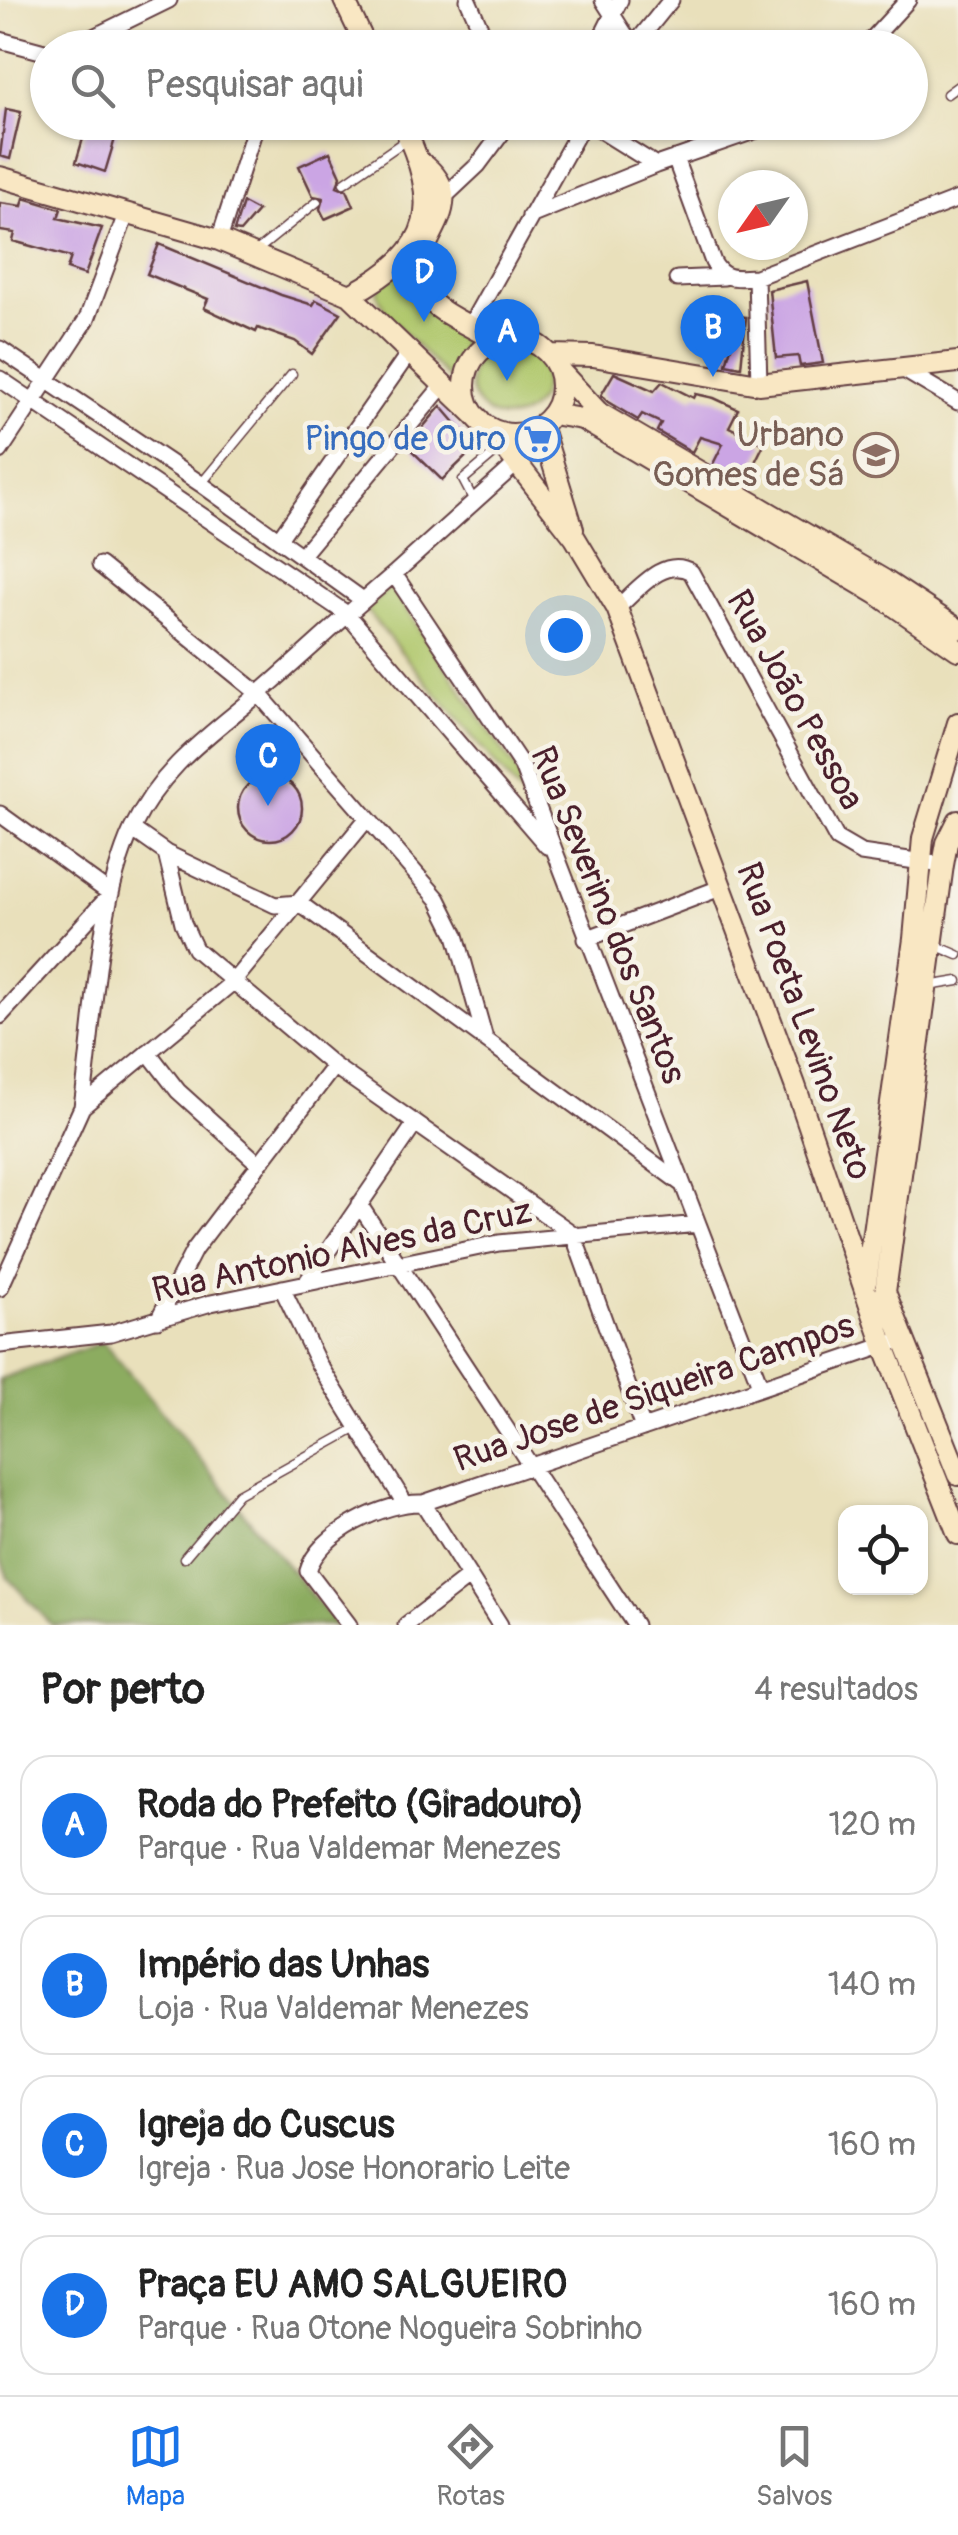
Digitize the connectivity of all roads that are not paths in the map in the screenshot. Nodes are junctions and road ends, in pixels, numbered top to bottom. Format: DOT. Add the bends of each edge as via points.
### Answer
graph roads {
  1 [pos="124,0"];
  2 [pos="169,0"];
  3 [pos="344,0"];
  4 [pos="468,0"];
  5 [pos="603,0"];
  6 [pos="620,0"];
  7 [pos="671,0"];
  8 [pos="908,0"];
  9 [pos="133,16"];
  10 [pos="612,17"];
  11 [pos="106,30"];
  12 [pos="358,30"];
  13 [pos="481,30"];
  14 [pos="605,30"];
  15 [pos="621,30"];
  16 [pos="647,30"];
  17 [pos="880,30"];
  18 [pos="0,40"];
  19 [pos="30,48"];
  20 [pos="958,86"];
  21 [pos="947,94"];
  22 [pos="250,140"];
  23 [pos="394,140"];
  24 [pos="410,140"];
  25 [pos="497,140"];
  26 [pos="575,140"];
  27 [pos="615,140"];
  28 [pos="728,140"];
  29 [pos="675,158"];
  30 [pos="420,162"];
  31 [pos="656,165"];
  32 [pos="0,177"];
  33 [pos="344,182"];
  34 [pos="444,197"];
  35 [pos="958,199"];
  36 [pos="317,202"];
  37 [pos="127,212"];
  38 [pos="530,216"];
  39 [pos="219,240"];
  40 [pos="252,254"];
  41 [pos="389,272"];
  42 [pos="722,274"];
  43 [pos="756,277"];
  44 [pos="678,279"];
  45 [pos="350,295"];
  46 [pos="380,320"];
  47 [pos="471,324"];
  48 [pos="495,341"];
  49 [pos="0,349"];
  50 [pos="411,350"];
  51 [pos="554,362"];
  52 [pos="958,362"];
  53 [pos="904,370"];
  54 [pos="292,374"];
  55 [pos="0,378"];
  56 [pos="50,382"];
  57 [pos="444,384"];
  58 [pos="759,384"];
  59 [pos="35,402"];
  60 [pos="958,402"];
  61 [pos="546,420"];
  62 [pos="492,433"];
  63 [pos="0,451"];
  64 [pos="516,464"];
  65 [pos="692,476"];
  66 [pos="202,484"];
  67 [pos="474,501"];
  68 [pos="576,538"];
  69 [pos="279,539"];
  70 [pos="302,555"];
  71 [pos="100,565"];
  72 [pos="394,574"];
  73 [pos="880,587"];
  74 [pos="363,600"];
  75 [pos="618,608"];
  76 [pos="348,614"];
  77 [pos="958,630"];
  78 [pos="958,650"];
  79 [pos="259,694"];
  80 [pos="958,724"];
  81 [pos="0,814"];
  82 [pos="366,820"];
  83 [pos="958,821"];
  84 [pos="132,830"];
  85 [pos="166,853"];
  86 [pos="556,856"];
  87 [pos="933,864"];
  88 [pos="720,888"];
  89 [pos="111,894"];
  90 [pos="299,902"];
  91 [pos="586,939"];
  92 [pos="923,942"];
  93 [pos="958,955"];
  94 [pos="958,981"];
  95 [pos="232,982"];
  96 [pos="917,984"];
  97 [pos="0,1016"];
  98 [pos="484,1035"];
  99 [pos="148,1052"];
  100 [pos="334,1066"];
  101 [pos="82,1108"];
  102 [pos="415,1124"];
  103 [pos="259,1164"];
  104 [pos="683,1185"];
  105 [pos="359,1204"];
  106 [pos="698,1224"];
  107 [pos="573,1234"];
  108 [pos="398,1263"];
  109 [pos="306,1283"];
  110 [pos="0,1288"];
  111 [pos="282,1288"];
  112 [pos="865,1290"];
  113 [pos="158,1320"];
  114 [pos="894,1343"];
  115 [pos="0,1345"];
  116 [pos="760,1385"];
  117 [pos="357,1428"];
  118 [pos="643,1428"];
  119 [pos="532,1466"];
  120 [pos="958,1475"];
  121 [pos="404,1502"];
  122 [pos="423,1503"];
  123 [pos="958,1534"];
  124 [pos="184,1558"];
  125 [pos="467,1578"];
  126 [pos="348,1625"];
  127 [pos="406,1625"];
  128 [pos="500,1625"];
  129 [pos="635,1625"];
  1 -- 9 [label="street"];
  2 -- 9 [label="street"];
  3 -- 12 [label="main road"];
  4 -- 13 [label="street"];
  5 -- 10 [label="street"];
  6 -- 10 [label="street"];
  7 -- 16 [label="street"];
  8 -- 17 [label="street"];
  9 -- 11 [label="street"];
  10 -- 14 [label="street"];
  10 -- 15 [label="street"];
  18 -- 19 [label="street"];
  20 -- 21 [label="lane"];
  22 -- 39 [label="street"];
  23 -- 33 [label="lane"];
  24 -- 30 [label="main road"];
  25 -- 34 [label="street"];
  26 -- 38 [label="street"];
  27 -- 31 [label="street"];
  28 -- 29 [label="street"];
  29 -- 31 [label="street"];
  29 -- 42 [label="street"];
  30 -- 34 [label="main road" via="439,178"];
  30 -- 41 [label="main road" via="428,210"];
  31 -- 38 [label="street"];
  32 -- 37 [label="main road"];
  34 -- 47 [label="main road" via="418,282 433,304"];
  35 -- 43 [label="street"];
  36 -- 40 [label="lane"];
  37 -- 39 [label="main road"];
  37 -- 56 [label="street" via="100,294"];
  38 -- 47 [label="street"];
  39 -- 40 [label="main road"];
  40 -- 45 [label="main road"];
  41 -- 45 [label="main road"];
  41 -- 46 [label="main road"];
  42 -- 43 [label="street"];
  42 -- 44 [label="street"];
  43 -- 58 [label="street"];
  45 -- 46 [label="main road"];
  46 -- 50 [label="main road"];
  47 -- 48 [label="main road"];
  48 -- 51 [label="main road" via="526,340"];
  48 -- 62 [label="main road" via="466,376 470,408"];
  49 -- 56 [label="street"];
  50 -- 57 [label="main road"];
  50 -- 69 [label="street"];
  51 -- 58 [label="main road" via="592,356"];
  51 -- 61 [label="main road" via="561,384"];
  51 -- 65 [label="main road" via="599,413"];
  52 -- 53 [label="main road"];
  53 -- 58 [label="main road"];
  53 -- 60 [label="street"];
  54 -- 66 [label="lane"];
  55 -- 59 [label="street"];
  56 -- 59 [label="street"];
  56 -- 66 [label="street"];
  57 -- 62 [label="main road"];
  57 -- 70 [label="street"];
  59 -- 63 [label="street"];
  59 -- 76 [label="street"];
  61 -- 62 [label="main road" via="526,432"];
  61 -- 65 [label="main road" via="582,419"];
  61 -- 68 [label="main road, Rua Poeta Levino Neto"];
  62 -- 64 [label="main road, Rua Poeta Levino Neto"];
  62 -- 67 [label="lane" via="463,480"];
  64 -- 67 [label="street"];
  64 -- 68 [label="main road, Rua Poeta Levino Neto"];
  65 -- 73 [label="main road"];
  66 -- 69 [label="street"];
  67 -- 72 [label="street"];
  68 -- 75 [label="main road, Rua Poeta Levino Neto"];
  69 -- 70 [label="street"];
  70 -- 74 [label="street"];
  71 -- 79 [label="street"];
  72 -- 74 [label="street"];
  72 -- 86 [label="street, Rua Severino dos Santos" via="522,766"];
  73 -- 77 [label="main road"];
  73 -- 78 [label="main road"];
  74 -- 76 [label="street"];
  75 -- 87 [label="street, Rua João Pessoa" via="666,568 691,572 828,828 861,853"];
  75 -- 88 [label="main road, Rua Poeta Levino Neto"];
  76 -- 79 [label="street"];
  76 -- 86 [label="street"];
  79 -- 82 [label="street"];
  79 -- 84 [label="street" via="195,742"];
  80 -- 87 [label="main road" via="930,806"];
  81 -- 89 [label="street"];
  82 -- 90 [label="street"];
  82 -- 98 [label="street" via="449,914"];
  83 -- 87 [label="main road"];
  84 -- 85 [label="street"];
  84 -- 89 [label="street"];
  85 -- 90 [label="street" via="275,905"];
  85 -- 95 [label="street" via="195,949"];
  86 -- 91 [label="street, Rua Severino dos Santos"];
  87 -- 92 [label="main road"];
  88 -- 91 [label="street"];
  88 -- 112 [label="main road, Rua Poeta Levino Neto"];
  89 -- 97 [label="street"];
  89 -- 101 [label="street"];
  90 -- 95 [label="street"];
  90 -- 98 [label="street"];
  91 -- 104 [label="street, Rua Severino dos Santos"];
  92 -- 93 [label="lane"];
  92 -- 96 [label="main road"];
  94 -- 96 [label="lane"];
  95 -- 99 [label="street"];
  95 -- 100 [label="street"];
  96 -- 112 [label="main road"];
  96 -- 114 [label="main road" via="886,1292"];
  98 -- 104 [label="street"];
  99 -- 101 [label="street"];
  99 -- 103 [label="street" via="178,1090"];
  100 -- 102 [label="street"];
  100 -- 103 [label="street"];
  101 -- 110 [label="street"];
  102 -- 105 [label="street"];
  102 -- 107 [label="street"];
  103 -- 113 [label="street" via="194,1250"];
  104 -- 106 [label="street, Rua Severino dos Santos"];
  105 -- 108 [label="street"];
  105 -- 109 [label="street"];
  106 -- 107 [label="street, Rua Antonio Alves da Cruz"];
  106 -- 116 [label="street, Rua Severino dos Santos"];
  107 -- 108 [label="street, Rua Antonio Alves da Cruz"];
  107 -- 118 [label="street"];
  108 -- 109 [label="street, Rua Antonio Alves da Cruz"];
  108 -- 119 [label="street"];
  109 -- 111 [label="street, Rua Antonio Alves da Cruz"];
  111 -- 113 [label="street, Rua Antonio Alves da Cruz"];
  111 -- 117 [label="street"];
  112 -- 114 [label="main road, Rua Poeta Levino Neto"];
  113 -- 115 [label="street, Rua Antonio Alves da Cruz" via="111,1333"];
  114 -- 116 [label="street, Rua Jose de Siqueira Campos"];
  114 -- 120 [label="main road"];
  114 -- 123 [label="main road, Rua Poeta Levino Neto"];
  116 -- 118 [label="street, Rua Jose de Siqueira Campos"];
  117 -- 121 [label="street"];
  117 -- 124 [label="lane" via="238,1494"];
  118 -- 119 [label="street, Rua Jose de Siqueira Campos"];
  119 -- 122 [label="street, Rua Jose de Siqueira Campos"];
  119 -- 129 [label="street"];
  121 -- 122 [label="street"];
  121 -- 126 [label="street" via="326,1542 311,1559 308,1571"];
  122 -- 125 [label="street"];
  125 -- 127 [label="street"];
  125 -- 128 [label="street"];
}
